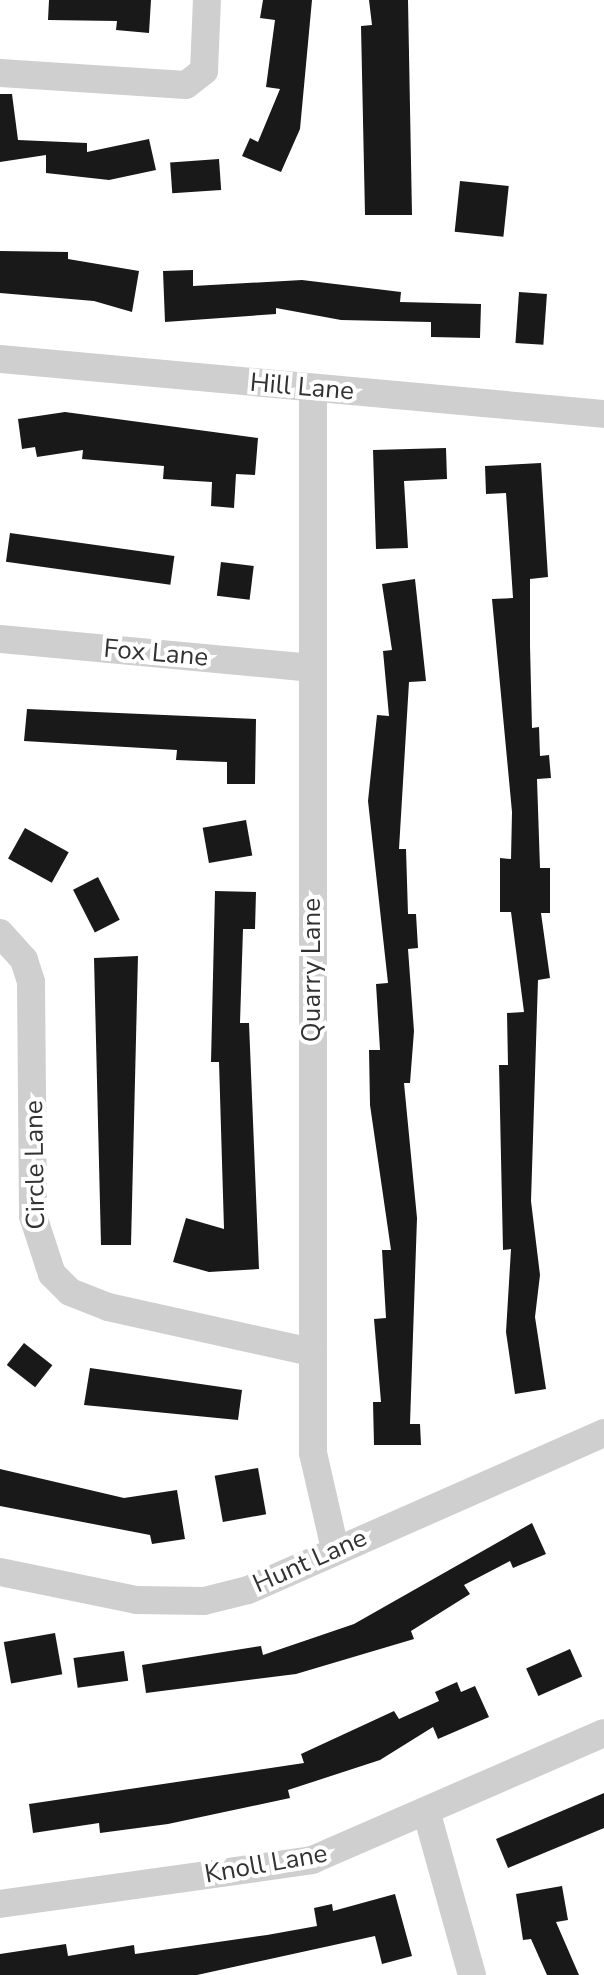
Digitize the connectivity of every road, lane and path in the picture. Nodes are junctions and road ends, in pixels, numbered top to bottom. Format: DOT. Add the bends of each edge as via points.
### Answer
graph roads {
  1 [pos="207,0"];
  2 [pos="0,73"];
  3 [pos="0,359"];
  4 [pos="313,388"];
  5 [pos="604,414"];
  6 [pos="0,639"];
  7 [pos="313,668"];
  8 [pos="0,933"];
  9 [pos="311,1352"];
  10 [pos="604,1433"];
  11 [pos="335,1549"];
  12 [pos="0,1572"];
  13 [pos="604,1733"];
  14 [pos="427,1814"];
  15 [pos="0,1904"];
  16 [pos="472,1975"];
  1 -- 2 [label="street" via="204,71 186,85"];
  3 -- 4 [label="street, Hill Lane"];
  4 -- 5 [label="street, Hill Lane"];
  4 -- 7 [label="street, Quarry Lane"];
  6 -- 7 [label="street, Fox Lane"];
  7 -- 9 [label="street, Quarry Lane"];
  8 -- 9 [label="street, Circle Lane" via="24,960 31,982 33,1216 52,1274 70,1292 108,1307"];
  9 -- 11 [label="street, Quarry Lane" via="313,1453"];
  10 -- 11 [label="street, Hunt Lane"];
  11 -- 12 [label="street, Hunt Lane" via="248,1590 178,1604"];
  13 -- 14 [label="street, Knoll Lane"];
  14 -- 15 [label="street, Knoll Lane" via="312,1860"];
  14 -- 16 [label="street"];
}
